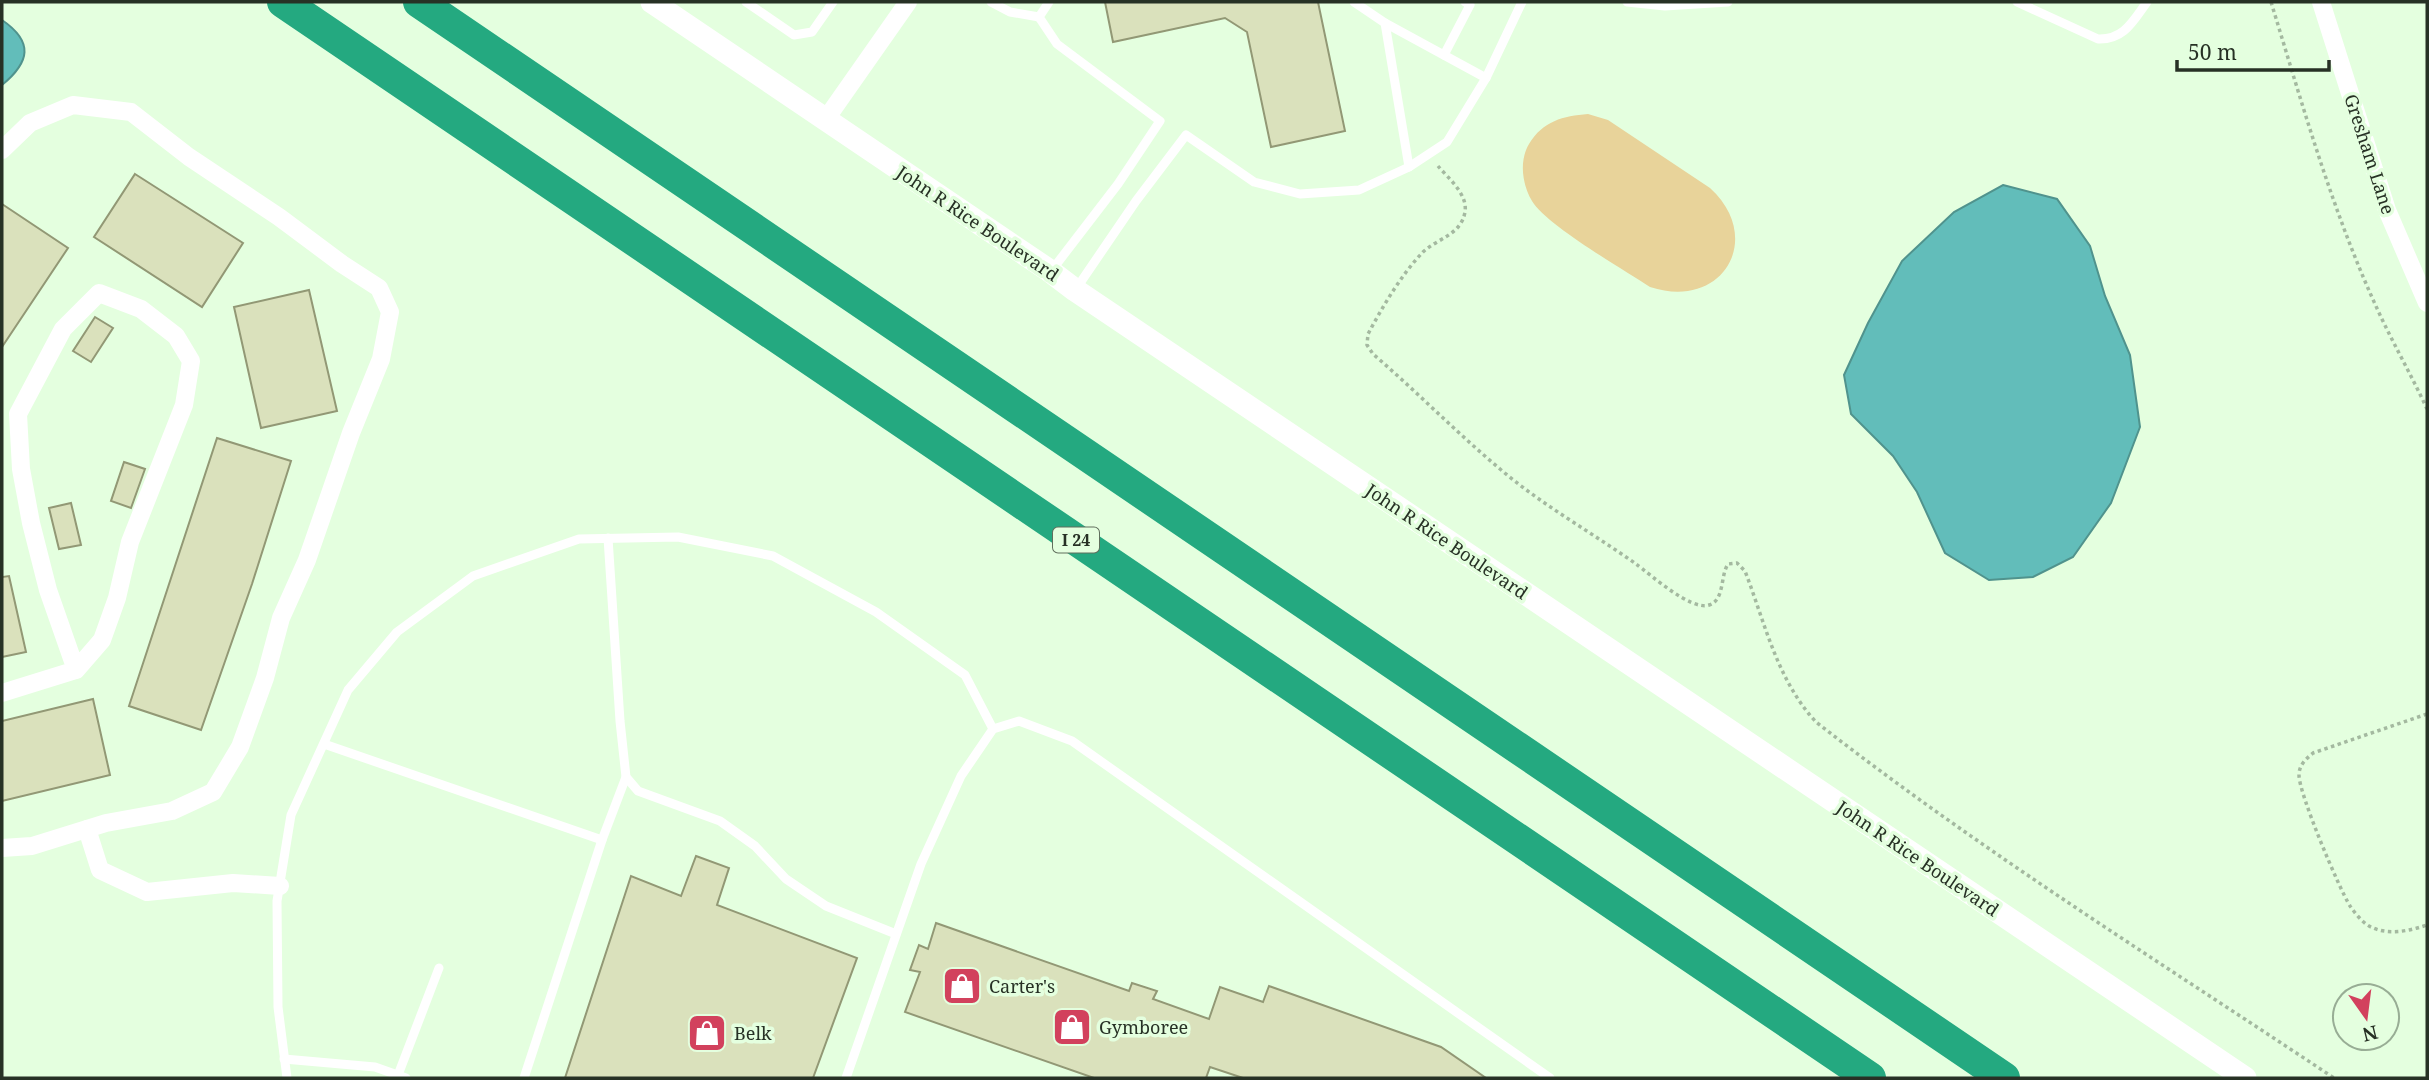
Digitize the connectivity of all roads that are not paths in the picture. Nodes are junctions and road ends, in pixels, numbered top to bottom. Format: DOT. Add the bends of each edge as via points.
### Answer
graph roads {
  1 [pos="283,2"];
  2 [pos="419,2"];
  3 [pos="652,2"];
  4 [pos="746,2"];
  5 [pos="833,2"];
  6 [pos="908,2"];
  7 [pos="990,2"];
  8 [pos="1049,2"];
  9 [pos="1354,2"];
  10 [pos="1465,2"];
  11 [pos="1522,2"];
  12 [pos="1627,2"];
  13 [pos="1728,2"];
  14 [pos="2017,2"];
  15 [pos="2147,2"];
  16 [pos="2321,2"];
  17 [pos="1704,3"];
  18 [pos="1040,18"];
  19 [pos="1385,23"];
  20 [pos="1444,55"];
  21 [pos="1486,78"];
  22 [pos="826,118"];
  23 [pos="2,150"];
  24 [pos="1409,167"];
  25 [pos="1051,271"];
  26 [pos="1075,290"];
  27 [pos="2427,303"];
  28 [pos="608,538"];
  29 [pos="76,670"];
  30 [pos="2,693"];
  31 [pos="993,729"];
  32 [pos="324,744"];
  33 [pos="626,777"];
  34 [pos="88,829"];
  35 [pos="602,840"];
  36 [pos="2,848"];
  37 [pos="280,886"];
  38 [pos="897,934"];
  39 [pos="439,968"];
  40 [pos="284,1059"];
  41 [pos="402,1077"];
  42 [pos="287,1078"];
  43 [pos="524,1078"];
  44 [pos="846,1078"];
  45 [pos="1550,1078"];
  46 [pos="1870,1078"];
  47 [pos="2004,1078"];
  48 [pos="2245,1078"];
  1 -- 46 [label="highway, I 24"];
  2 -- 47 [label="highway"];
  3 -- 22 [label="street, John R Rice Boulevard"];
  4 -- 5 [label="lane" via="794,34 812,32"];
  6 -- 22 [label="street"];
  7 -- 18 [label="lane"];
  8 -- 18 [label="lane"];
  9 -- 19 [label="lane"];
  10 -- 20 [label="lane" via="1470,5"];
  11 -- 21 [label="lane"];
  12 -- 17 [label="lane" via="1665,6"];
  13 -- 17 [label="lane"];
  14 -- 15 [label="lane" via="2098,39 2124,33"];
  16 -- 27 [label="street, Gresham Lane" via="2387,210"];
  18 -- 25 [label="lane" via="1057,44 1160,121"];
  19 -- 20 [label="lane"];
  19 -- 24 [label="lane"];
  20 -- 21 [label="lane"];
  21 -- 24 [label="lane" via="1447,142"];
  22 -- 25 [label="street, John R Rice Boulevard"];
  23 -- 34 [label="street" via="30,123 74,104 131,112 189,158 379,288 390,312 381,359 307,561 281,618 240,747 213,792 172,811"];
  24 -- 26 [label="lane" via="1359,190 1300,194 1254,182 1186,135"];
  25 -- 26 [label="street, John R Rice Boulevard"];
  26 -- 48 [label="street, John R Rice Boulevard"];
  28 -- 31 [label="lane" via="678,537 773,556 876,612 965,675"];
  28 -- 32 [label="lane" via="579,539 473,576 397,632 348,690"];
  28 -- 33 [label="lane"];
  29 -- 29 [label="street" via="102,640 114,608 130,542 184,405 191,361 176,336 141,309 99,293 63,330 18,414 21,469 31,523"];
  29 -- 30 [label="street"];
  31 -- 38 [label="lane" via="961,776 921,864"];
  31 -- 45 [label="lane" via="1019,721 1072,741"];
  32 -- 35 [label="lane"];
  32 -- 37 [label="lane" via="291,815"];
  33 -- 35 [label="lane"];
  33 -- 38 [label="lane" via="638,791 720,821 826,906"];
  34 -- 36 [label="street" via="32,846"];
  34 -- 37 [label="street" via="100,870 147,892 233,883"];
  35 -- 43 [label="lane"];
  37 -- 40 [label="lane" via="278,1007"];
  38 -- 44 [label="lane"];
  39 -- 41 [label="lane"];
  40 -- 41 [label="lane" via="374,1067"];
  40 -- 42 [label="lane"];
}
